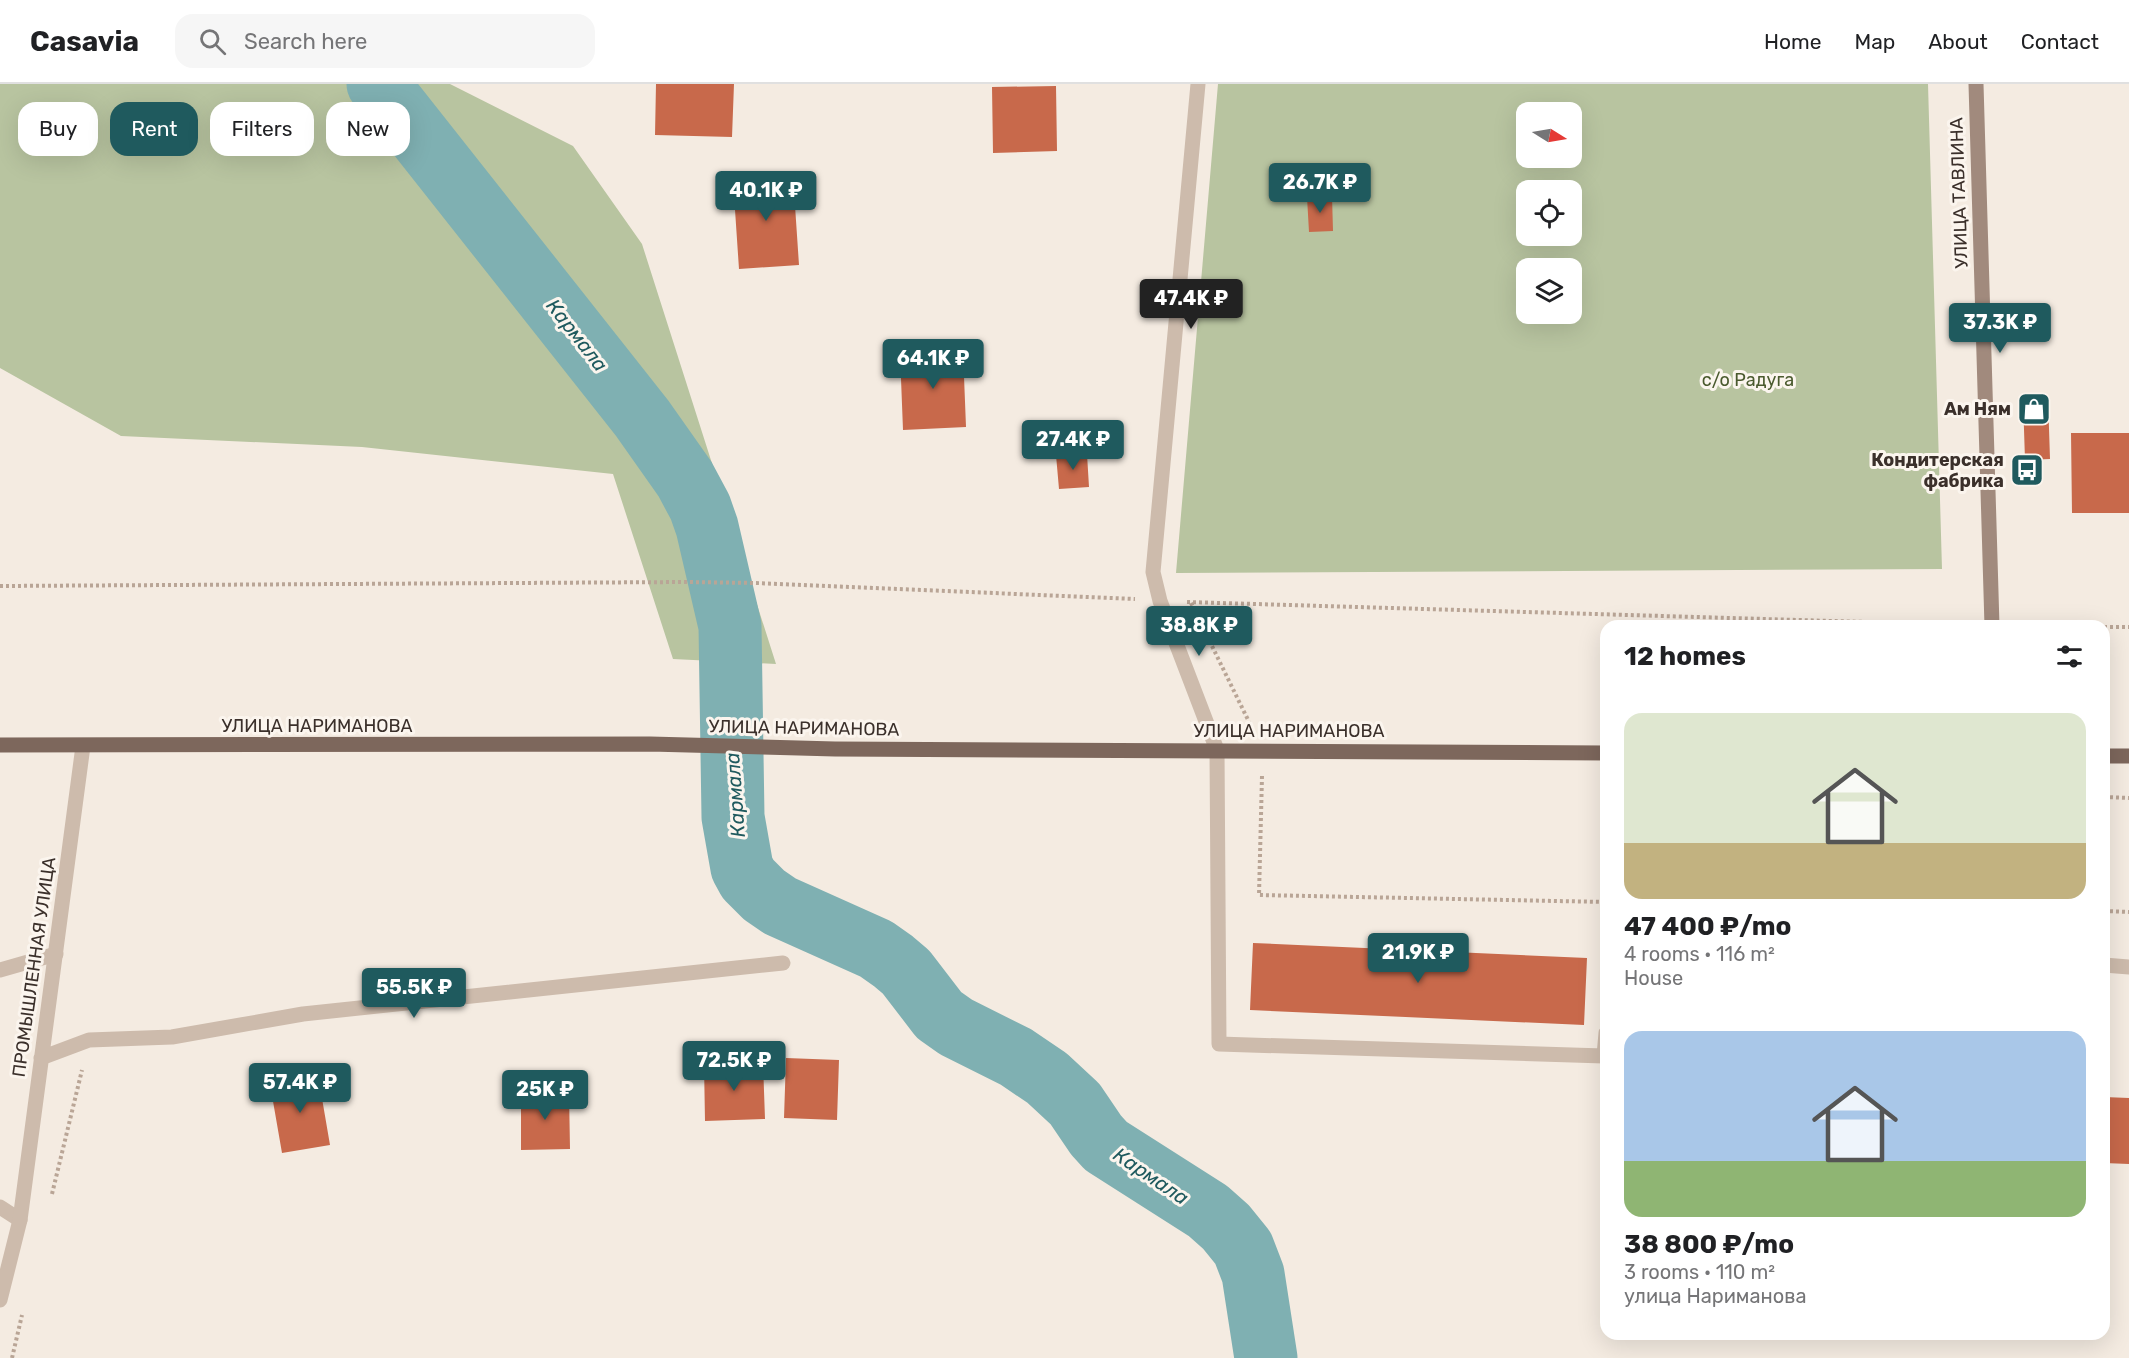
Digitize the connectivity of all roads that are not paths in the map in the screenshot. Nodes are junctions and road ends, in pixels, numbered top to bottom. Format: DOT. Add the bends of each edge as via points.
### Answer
graph roads {
  1 [pos="1198,84"];
  2 [pos="1976,84"];
  3 [pos="1992,620"];
  4 [pos="0,744"];
  5 [pos="83,746"];
  6 [pos="1217,750"];
  7 [pos="1600,753"];
  8 [pos="2110,756"];
  9 [pos="2129,756"];
  10 [pos="56,954"];
  11 [pos="783,963"];
  12 [pos="2110,965"];
  13 [pos="2129,966"];
  14 [pos="0,970"];
  15 [pos="1600,1056"];
  16 [pos="41,1058"];
  17 [pos="0,1208"];
  18 [pos="20,1220"];
  19 [pos="0,1300"];
  1 -- 6 [label="street" via="1153,572 1160,601"];
  2 -- 3 [label="main road, УЛИЦА ТАВЛИНА"];
  4 -- 5 [label="main road, УЛИЦА НАРИМАНОВА"];
  5 -- 6 [label="main road, УЛИЦА НАРИМАНОВА" via="650,744 835,749"];
  5 -- 10 [label="street, ПРОМЫШЛЕННАЯ УЛИЦА"];
  6 -- 7 [label="main road, УЛИЦА НАРИМАНОВА"];
  6 -- 15 [label="street" via="1219,1044"];
  8 -- 9 [label="main road"];
  10 -- 14 [label="street"];
  10 -- 16 [label="street, ПРОМЫШЛЕННАЯ УЛИЦА"];
  11 -- 16 [label="street" via="303,1014 172,1037 89,1040"];
  12 -- 13 [label="street"];
  16 -- 18 [label="street, ПРОМЫШЛЕННАЯ УЛИЦА"];
  17 -- 18 [label="street"];
  18 -- 19 [label="street, ПРОМЫШЛЕННАЯ УЛИЦА"];
}
